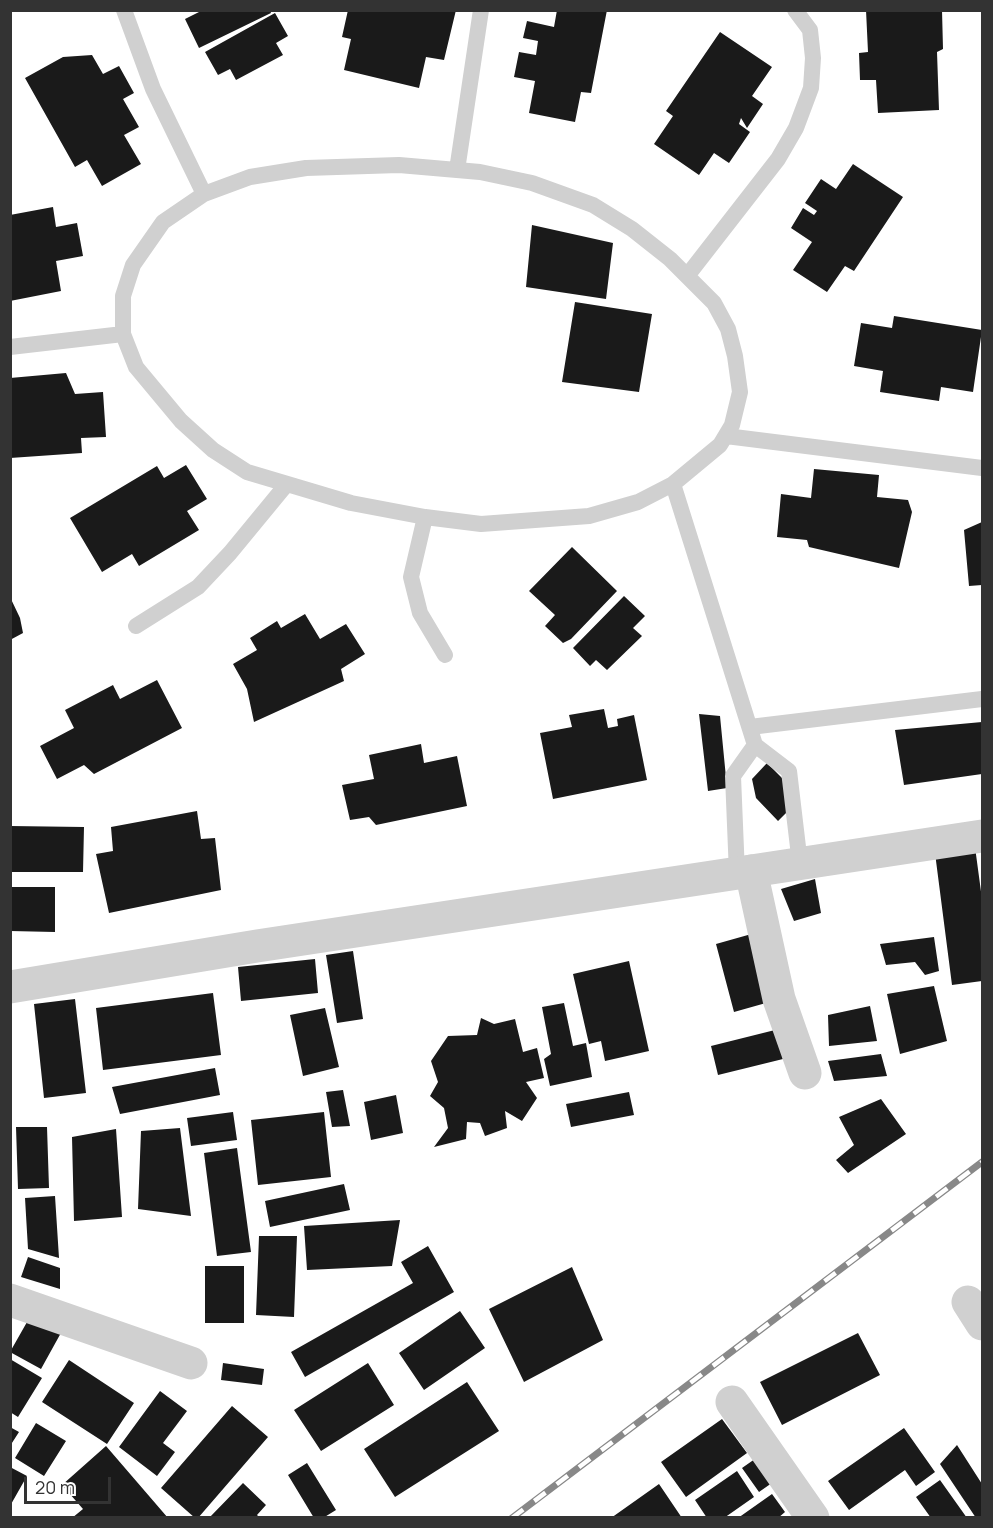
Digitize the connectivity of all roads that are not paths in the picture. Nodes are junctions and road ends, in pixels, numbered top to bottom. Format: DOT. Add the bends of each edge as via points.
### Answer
graph roads {
  1 [pos="123,10"];
  2 [pos="481,10"];
  3 [pos="795,10"];
  4 [pos="457,170"];
  5 [pos="204,194"];
  6 [pos="687,276"];
  7 [pos="123,334"];
  8 [pos="10,347"];
  9 [pos="726,436"];
  10 [pos="982,468"];
  11 [pos="673,484"];
  12 [pos="286,485"];
  13 [pos="425,517"];
  14 [pos="136,626"];
  15 [pos="445,655"];
  16 [pos="982,699"];
  17 [pos="750,727"];
  18 [pos="755,745"];
  19 [pos="982,836"];
  20 [pos="800,864"];
  21 [pos="744,873"];
  22 [pos="10,987"];
  23 [pos="805,1073"];
  24 [pos="10,1300"];
  25 [pos="191,1363"];
  26 [pos="732,1402"];
  27 [pos="813,1518"];
  1 -- 5 [label="lane" via="153,89"];
  2 -- 4 [label="lane"];
  3 -- 6 [label="lane" via="810,30 813,58 811,88 796,128 778,159"];
  4 -- 5 [label="lane" via="399,165 306,168 250,177"];
  4 -- 6 [label="lane" via="532,183 593,205 632,229"];
  5 -- 7 [label="lane" via="163,222 133,265 123,296"];
  6 -- 9 [label="lane" via="714,303 731,338 740,392"];
  7 -- 8 [label="lane"];
  7 -- 12 [label="lane" via="136,367 189,428 213,450 247,472"];
  9 -- 10 [label="lane"];
  9 -- 11 [label="lane"];
  11 -- 13 [label="lane" via="638,502 590,516 481,524"];
  11 -- 17 [label="lane"];
  12 -- 13 [label="lane"];
  12 -- 14 [label="lane" via="198,587"];
  13 -- 15 [label="lane" via="411,577 420,613"];
  16 -- 17 [label="lane"];
  17 -- 18 [label="lane"];
  18 -- 20 [label="lane" via="789,771"];
  18 -- 21 [label="lane" via="733,776"];
  19 -- 20 [label="street"];
  20 -- 21 [label="street"];
  21 -- 22 [label="street"];
  21 -- 23 [label="street" via="779,999"];
  24 -- 25 [label="street"];
  26 -- 27 [label="street"];
}
